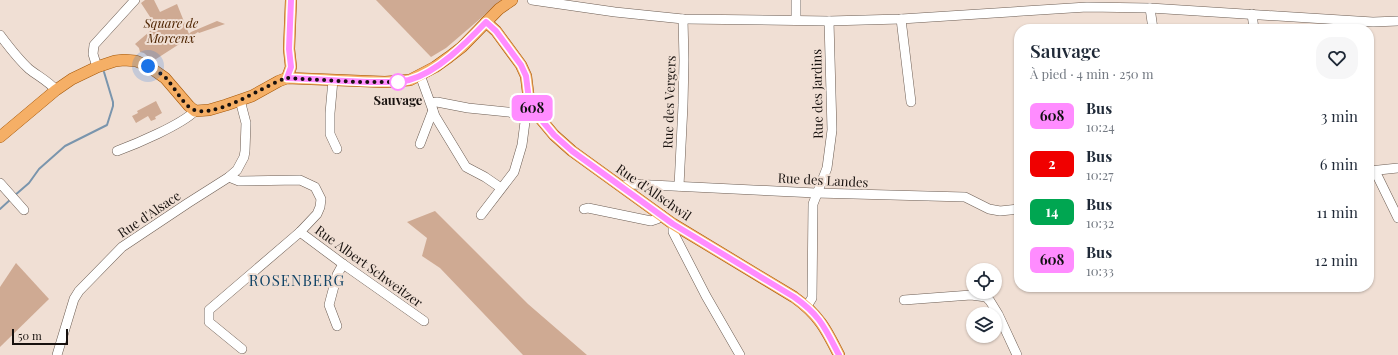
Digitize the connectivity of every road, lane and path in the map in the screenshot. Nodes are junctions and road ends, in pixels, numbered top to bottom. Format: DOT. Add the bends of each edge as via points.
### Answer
graph roads {
  1 [pos="135,0"];
  2 [pos="291,0"];
  3 [pos="512,0"];
  4 [pos="532,0"];
  5 [pos="796,0"];
  6 [pos="550,1"];
  7 [pos="1150,8"];
  8 [pos="1252,14"];
  9 [pos="683,18"];
  10 [pos="901,19"];
  11 [pos="796,20"];
  12 [pos="829,20"];
  13 [pos="1398,21"];
  14 [pos="486,22"];
  15 [pos="1152,24"];
  16 [pos="1253,24"];
  17 [pos="0,35"];
  18 [pos="97,67"];
  19 [pos="420,75"];
  20 [pos="287,78"];
  21 [pos="333,80"];
  22 [pos="56,90"];
  23 [pos="240,100"];
  24 [pos="911,102"];
  25 [pos="432,106"];
  26 [pos="195,110"];
  27 [pos="530,113"];
  28 [pos="0,137"];
  29 [pos="420,144"];
  30 [pos="337,149"];
  31 [pos="117,151"];
  32 [pos="1398,168"];
  33 [pos="1374,171"];
  34 [pos="1374,175"];
  35 [pos="229,177"];
  36 [pos="0,183"];
  37 [pos="623,186"];
  38 [pos="679,186"];
  39 [pos="501,188"];
  40 [pos="816,193"];
  41 [pos="584,208"];
  42 [pos="24,210"];
  43 [pos="1014,210"];
  44 [pos="481,215"];
  45 [pos="662,215"];
  46 [pos="1398,218"];
  47 [pos="673,224"];
  48 [pos="300,232"];
  49 [pos="343,264"];
  50 [pos="904,300"];
  51 [pos="807,306"];
  52 [pos="424,321"];
  53 [pos="337,326"];
  54 [pos="242,349"];
  55 [pos="57,355"];
  56 [pos="740,355"];
  57 [pos="839,355"];
  58 [pos="1017,355"];
  1 -- 18 [label="street" via="94,45 93,54"];
  2 -- 20 [label="main road" via="291,67"];
  3 -- 14 [label="main road"];
  4 -- 6 [label="street"];
  5 -- 11 [label="street"];
  6 -- 9 [label="street" via="615,12"];
  7 -- 8 [label="street"];
  7 -- 10 [label="street" via="1087,7"];
  7 -- 15 [label="street"];
  8 -- 13 [label="street" via="1374,22"];
  8 -- 16 [label="street"];
  9 -- 11 [label="street"];
  9 -- 38 [label="street, Rue des Vergers"];
  10 -- 12 [label="street"];
  10 -- 24 [label="street"];
  11 -- 12 [label="street"];
  12 -- 40 [label="street, Rue des Jardins" via="832,130 827,168"];
  14 -- 19 [label="main road" via="462,47"];
  14 -- 27 [label="main road, Rue d'Allschwil" via="496,31 521,65 526,76"];
  17 -- 22 [label="street" via="29,69"];
  18 -- 22 [label="main road"];
  18 -- 26 [label="main road" via="124,60 148,66 165,78"];
  19 -- 21 [label="main road" via="410,80 390,82"];
  19 -- 25 [label="street"];
  20 -- 21 [label="main road"];
  20 -- 23 [label="main road"];
  21 -- 30 [label="street" via="330,134"];
  22 -- 28 [label="main road"];
  23 -- 26 [label="main road" via="209,110"];
  23 -- 35 [label="street, Rue d'Alsace" via="246,123 245,151 237,170"];
  25 -- 27 [label="street" via="437,102 468,108"];
  25 -- 29 [label="street"];
  25 -- 39 [label="street" via="435,116 466,167"];
  26 -- 31 [label="street" via="192,115"];
  27 -- 37 [label="main road, Rue d'Allschwil" via="572,151"];
  27 -- 39 [label="street" via="516,168"];
  32 -- 33 [label="street"];
  34 -- 46 [label="street"];
  35 -- 48 [label="street" via="239,181 300,180 315,187 321,199 320,207 317,214"];
  35 -- 55 [label="street, Rue d'Alsace" via="122,247 79,291 74,299"];
  36 -- 42 [label="street"];
  37 -- 38 [label="street, Rue des Landes"];
  37 -- 45 [label="main road, Rue d'Allschwil"];
  38 -- 40 [label="street, Rue des Landes"];
  39 -- 44 [label="street"];
  40 -- 43 [label="street, Rue des Landes" via="964,197 989,209"];
  40 -- 51 [label="street, Rue des Jardins" via="813,204 812,298"];
  41 -- 45 [label="street" via="651,220"];
  45 -- 47 [label="main road, Rue d'Allschwil"];
  47 -- 51 [label="main road, Rue d'Allschwil"];
  47 -- 56 [label="street" via="673,232"];
  48 -- 49 [label="street, Rue Albert Schweitzer"];
  48 -- 54 [label="street" via="209,310 209,322"];
  49 -- 52 [label="street, Rue Albert Schweitzer"];
  49 -- 53 [label="street" via="337,275 329,305"];
  50 -- 58 [label="street" via="971,295 986,297 998,314"];
  51 -- 57 [label="main road, Rue d'Allschwil" via="816,314"];
}
